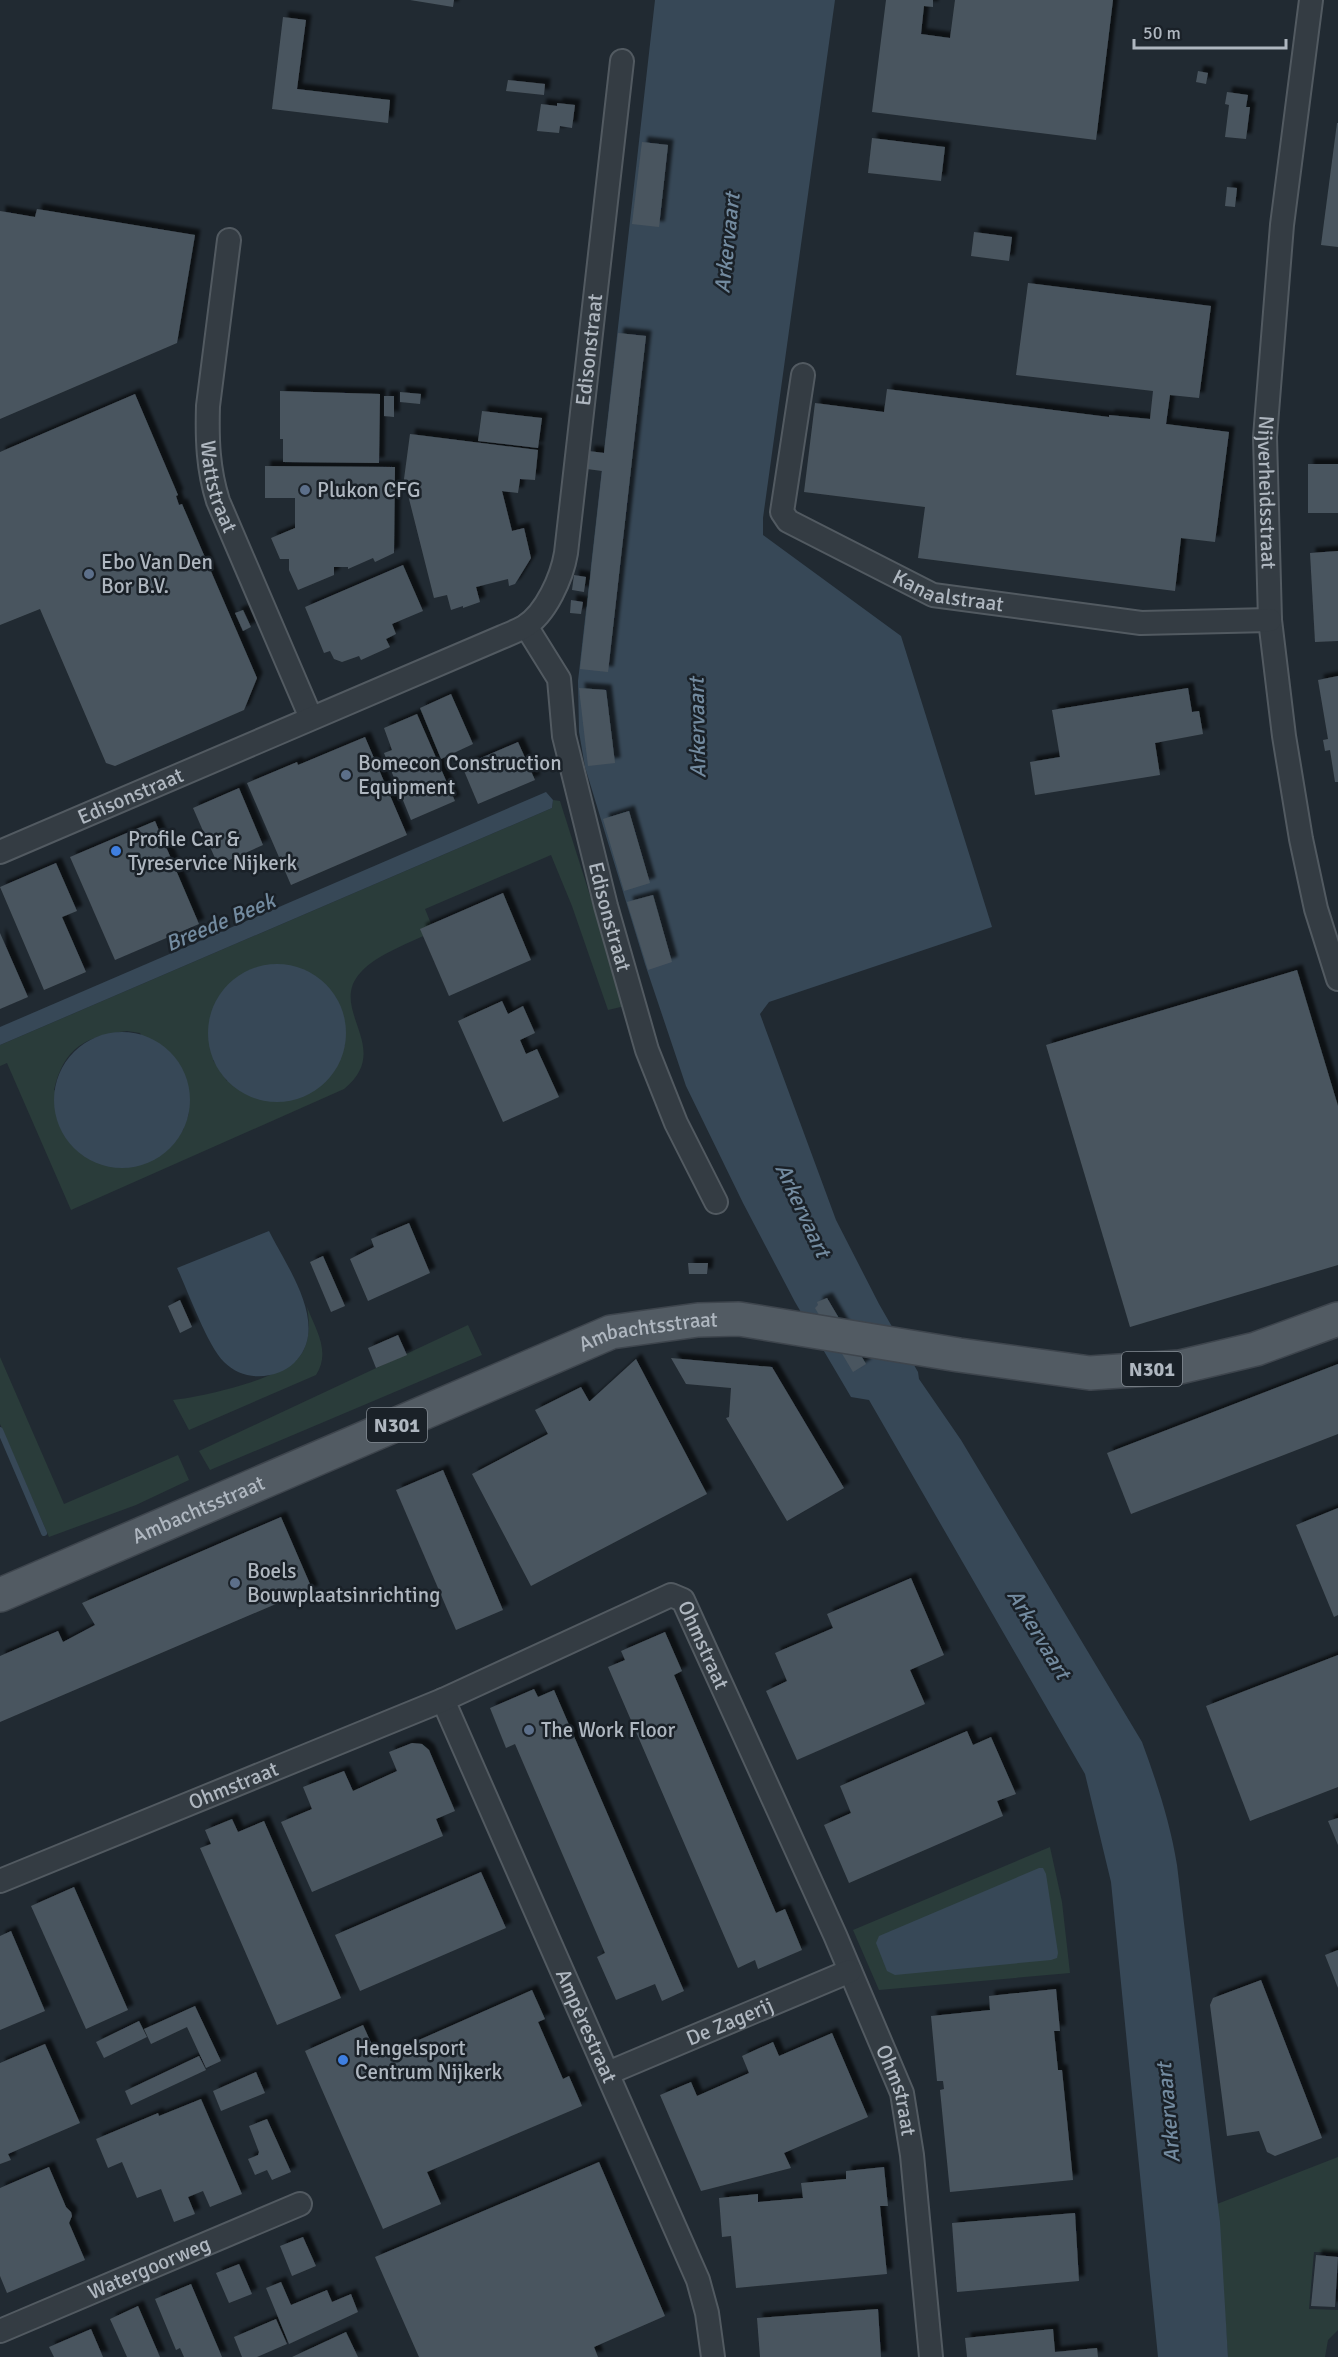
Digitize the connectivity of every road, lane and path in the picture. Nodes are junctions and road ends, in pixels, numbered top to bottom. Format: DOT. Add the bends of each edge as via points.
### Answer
graph roads {
  1 [pos="1311,0"];
  2 [pos="622,61"];
  3 [pos="229,240"];
  4 [pos="803,375"];
  5 [pos="1270,620"];
  6 [pos="526,626"];
  7 [pos="311,718"];
  8 [pos="0,852"];
  9 [pos="1338,979"];
  10 [pos="716,1202"];
  11 [pos="1338,1319"];
  12 [pos="0,1595"];
  13 [pos="443,1700"];
  14 [pos="0,1881"];
  15 [pos="850,1971"];
  16 [pos="608,2073"];
  17 [pos="300,2204"];
  18 [pos="0,2331"];
  19 [pos="713,2357"];
  20 [pos="931,2357"];
  1 -- 5 [label="street, Nijverheidsstraat" via="1282,225 1267,402"];
  2 -- 6 [label="street, Edisonstraat" via="563,572 542,608"];
  3 -- 7 [label="street, Wattstraat" via="208,406 209,471 218,501"];
  4 -- 5 [label="street, Kanaalstraat" via="782,513 788,521 933,595 1141,623"];
  5 -- 9 [label="street, Nijverheidsstraat" via="1301,839 1316,909"];
  6 -- 7 [label="street, Edisonstraat"];
  6 -- 10 [label="street, Edisonstraat" via="559,679 564,736 647,1050 676,1124"];
  7 -- 8 [label="street, Edisonstraat"];
  11 -- 12 [label="main road, Ambachtsstraat / N301" via="1256,1349 1180,1367 1090,1373 739,1319 698,1320 611,1332"];
  13 -- 14 [label="street, Ohmstraat"];
  13 -- 15 [label="street, Ohmstraat" via="671,1595 683,1599"];
  13 -- 16 [label="street, Ampèrestraat"];
  15 -- 16 [label="street, De Zagerij"];
  15 -- 20 [label="street, Ohmstraat" via="892,2064 906,2110"];
  16 -- 19 [label="street, Ampèrestraat" via="698,2280"];
  17 -- 18 [label="street, Watergoorweg"];
}
